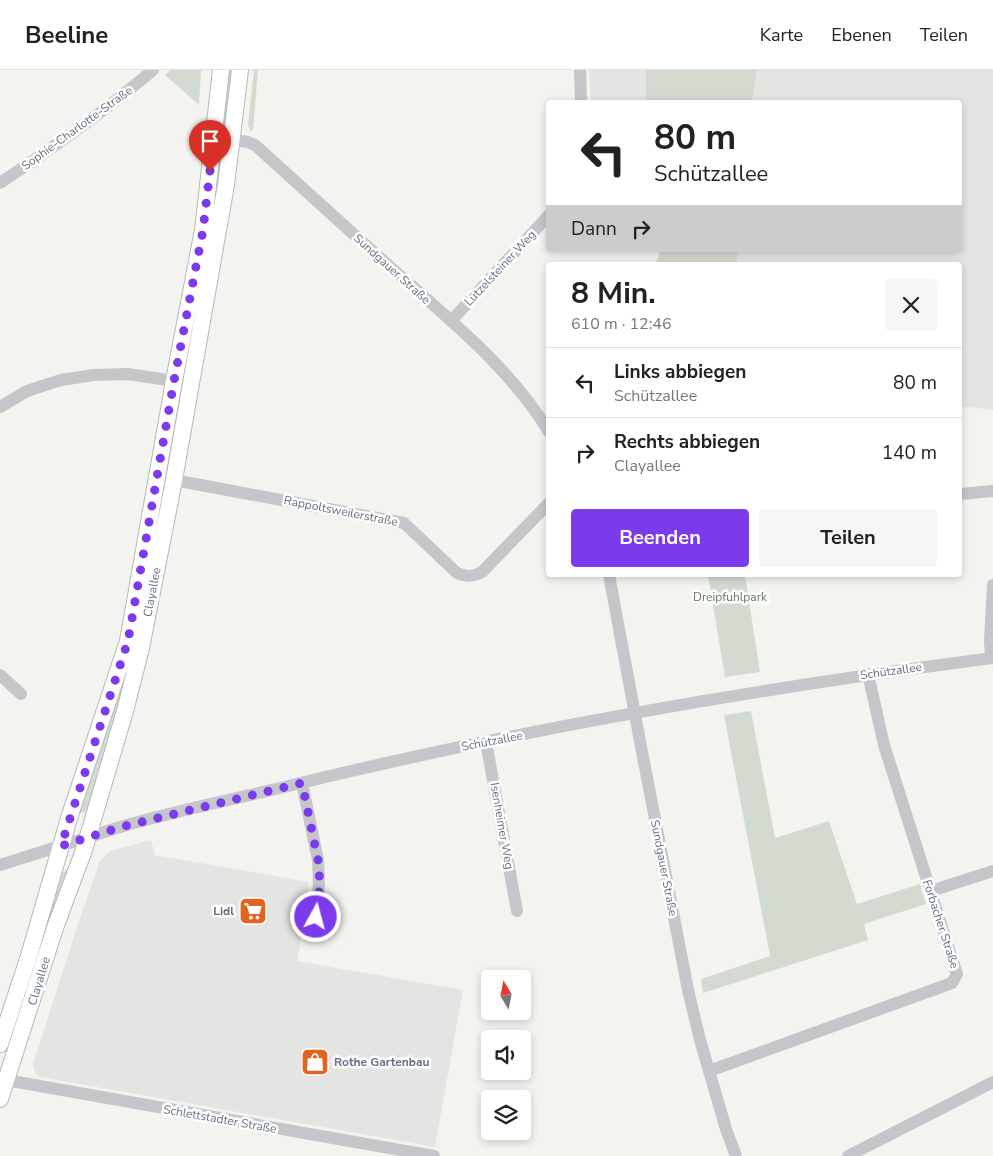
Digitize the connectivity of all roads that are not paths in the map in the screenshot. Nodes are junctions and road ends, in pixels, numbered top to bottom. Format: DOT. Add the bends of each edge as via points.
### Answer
graph roads {
  1 [pos="153,70"];
  2 [pos="221,70"];
  3 [pos="240,70"];
  4 [pos="580,70"];
  5 [pos="581,100"];
  6 [pos="213,137"];
  7 [pos="232,140"];
  8 [pos="0,183"];
  9 [pos="546,218"];
  10 [pos="451,321"];
  11 [pos="174,381"];
  12 [pos="0,407"];
  13 [pos="546,428"];
  14 [pos="174,480"];
  15 [pos="993,491"];
  16 [pos="962,494"];
  17 [pos="546,506"];
  18 [pos="610,577"];
  19 [pos="993,584"];
  20 [pos="992,658"];
  21 [pos="868,674"];
  22 [pos="0,675"];
  23 [pos="21,694"];
  24 [pos="634,713"];
  25 [pos="486,742"];
  26 [pos="302,783"];
  27 [pos="88,837"];
  28 [pos="61,846"];
  29 [pos="0,865"];
  30 [pos="993,871"];
  31 [pos="931,891"];
  32 [pos="517,911"];
  33 [pos="316,917"];
  34 [pos="0,1044"];
  35 [pos="709,1071"];
  36 [pos="6,1080"];
  37 [pos="993,1082"];
  38 [pos="0,1099"];
  39 [pos="434,1156"];
  40 [pos="736,1156"];
  41 [pos="848,1156"];
  1 -- 8 [label="street, Sophie-Charlotte-Straße" via="56,146"];
  2 -- 6 [label="main road, Clayallee"];
  3 -- 7 [label="main road, Clayallee"];
  4 -- 5 [label="street"];
  6 -- 7 [label="street, Sundgauer Straße"];
  6 -- 11 [label="main road, Clayallee" via="203,230"];
  7 -- 10 [label="street, Sundgauer Straße" via="255,145"];
  7 -- 14 [label="main road, Clayallee"];
  9 -- 10 [label="street, Lützelsteiner Weg"];
  10 -- 13 [label="street, Sundgauer Straße" via="517,387"];
  11 -- 12 [label="street" via="128,374 94,375 61,380 27,391"];
  11 -- 28 [label="main road, Clayallee" via="128,641"];
  14 -- 17 [label="street, Rappoltsweilerstraße" via="404,523 457,573 467,577 482,572"];
  14 -- 27 [label="main road, Clayallee" via="141,648"];
  15 -- 16 [label="street"];
  18 -- 24 [label="street, Sundgauer Straße"];
  19 -- 20 [label="street"];
  20 -- 21 [label="street, Schützallee"];
  21 -- 24 [label="street, Schützallee"];
  21 -- 31 [label="street, Forbacher Straße" via="884,745"];
  22 -- 23 [label="street"];
  24 -- 25 [label="street, Schützallee"];
  24 -- 35 [label="street, Sundgauer Straße" via="688,990"];
  25 -- 26 [label="street, Schützallee"];
  25 -- 32 [label="street, Isenheimer Weg"];
  26 -- 27 [label="street, Schützallee"];
  26 -- 33 [label="street" via="318,860 320,884"];
  27 -- 28 [label="street, Schützallee"];
  27 -- 36 [label="main road, Clayallee" via="56,924"];
  28 -- 29 [label="street, Schützallee"];
  28 -- 34 [label="main road, Clayallee"];
  30 -- 31 [label="street"];
  31 -- 35 [label="street, Forbacher Straße" via="957,974 952,983"];
  35 -- 40 [label="street, Sundgauer Straße"];
  36 -- 38 [label="main road, Clayallee"];
  36 -- 39 [label="street, Schlettstadter Straße"];
  37 -- 41 [label="street"];
}
